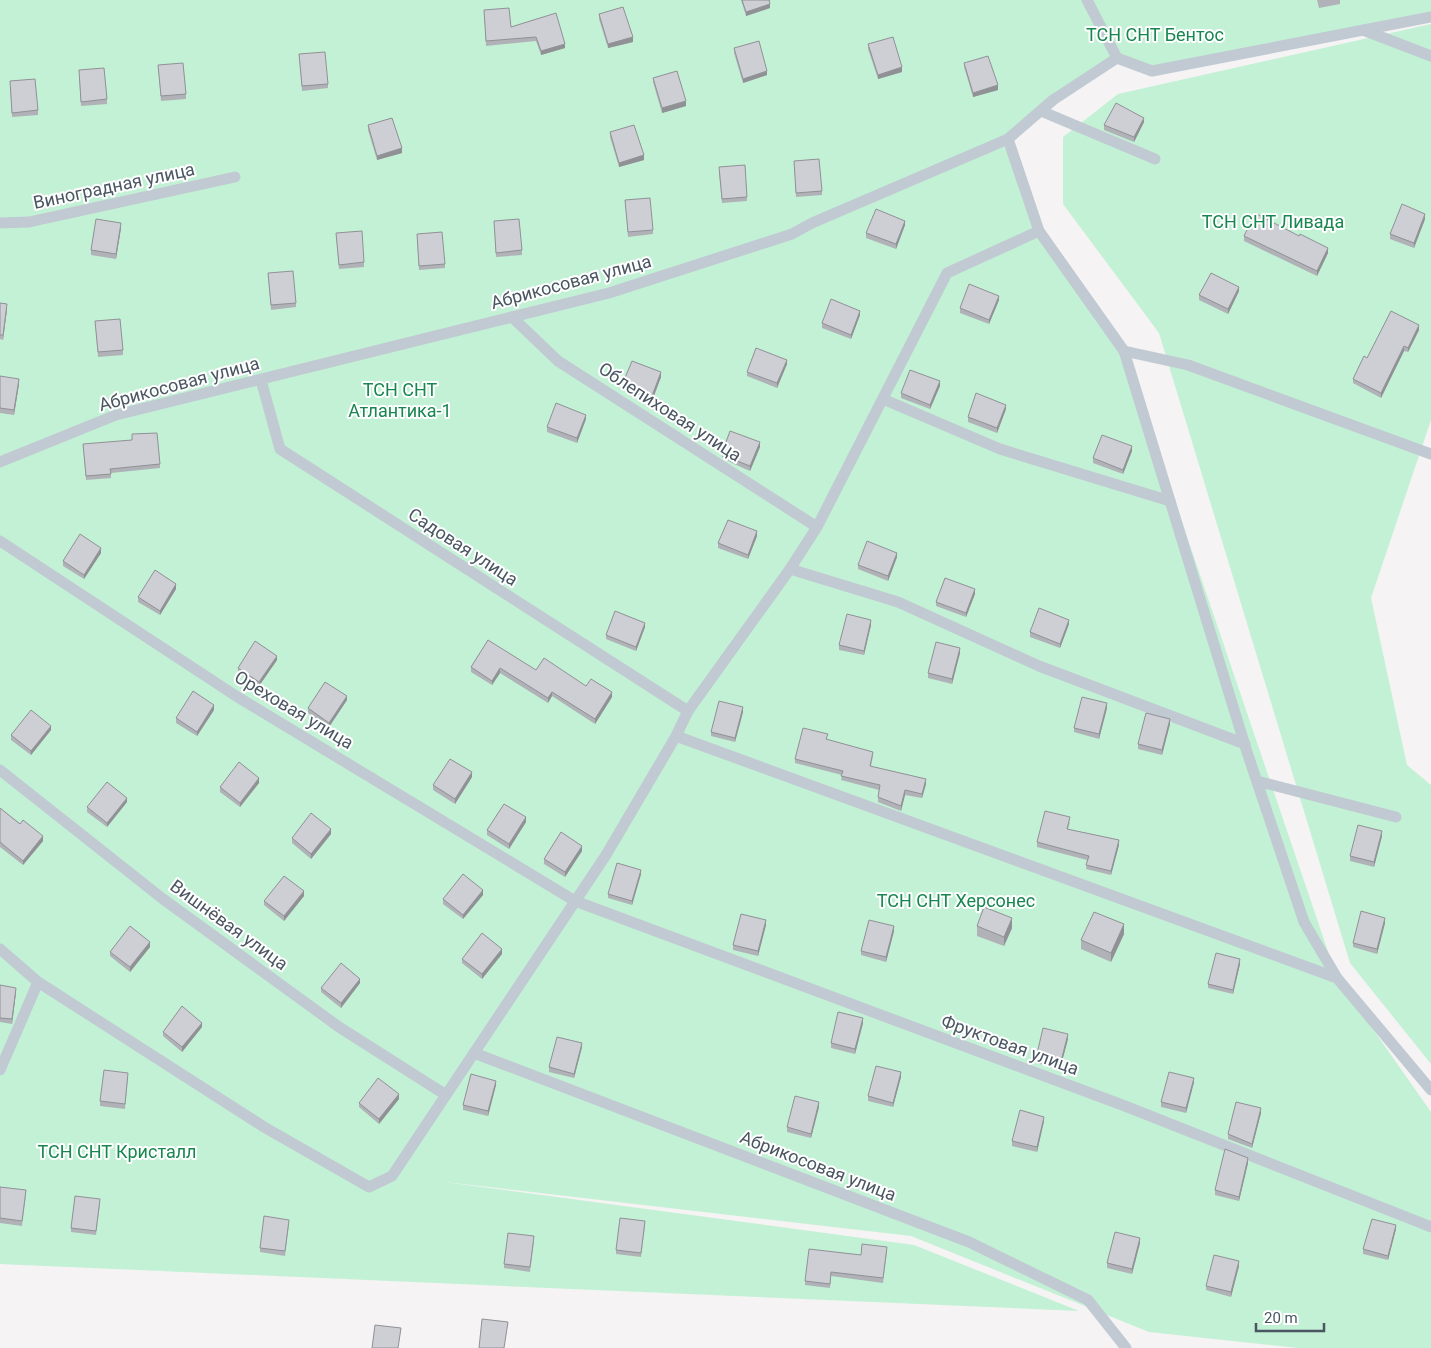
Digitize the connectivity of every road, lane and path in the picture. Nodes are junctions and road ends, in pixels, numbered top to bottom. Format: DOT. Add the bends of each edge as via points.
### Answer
graph roads {
  1 [pos="1087,0"];
  2 [pos="1431,17"];
  3 [pos="1363,30"];
  4 [pos="1431,56"];
  5 [pos="1117,58"];
  6 [pos="1041,111"];
  7 [pos="1008,139"];
  8 [pos="1155,160"];
  9 [pos="235,177"];
  10 [pos="0,224"];
  11 [pos="1039,232"];
  12 [pos="512,317"];
  13 [pos="1124,351"];
  14 [pos="261,380"];
  15 [pos="882,399"];
  16 [pos="1431,454"];
  17 [pos="0,462"];
  18 [pos="1170,501"];
  19 [pos="817,527"];
  20 [pos="0,541"];
  21 [pos="790,569"];
  22 [pos="688,711"];
  23 [pos="676,736"];
  24 [pos="1245,744"];
  25 [pos="0,770"];
  26 [pos="1257,781"];
  27 [pos="1396,817"];
  28 [pos="575,901"];
  29 [pos="0,949"];
  30 [pos="1337,978"];
  31 [pos="38,982"];
  32 [pos="474,1053"];
  33 [pos="0,1070"];
  34 [pos="1431,1090"];
  35 [pos="446,1095"];
  36 [pos="1431,1227"];
  37 [pos="1126,1348"];
  1 -- 5 [label="lane"];
  2 -- 3 [label="lane"];
  3 -- 4 [label="lane"];
  3 -- 5 [label="lane" via="1152,71"];
  5 -- 6 [label="lane, Абрикосовая улица"];
  6 -- 7 [label="lane, Абрикосовая улица"];
  6 -- 8 [label="lane"];
  7 -- 11 [label="lane"];
  7 -- 12 [label="lane, Абрикосовая улица" via="792,234 609,293"];
  9 -- 10 [label="lane, Виноградная улица" via="29,222"];
  11 -- 13 [label="lane"];
  11 -- 15 [label="lane" via="947,273"];
  12 -- 14 [label="lane, Абрикосовая улица"];
  12 -- 19 [label="lane, Облепиховая улица" via="558,361"];
  13 -- 16 [label="lane" via="1188,365"];
  13 -- 18 [label="lane"];
  14 -- 17 [label="lane, Абрикосовая улица" via="116,415"];
  14 -- 22 [label="lane, Садовая улица" via="280,449"];
  15 -- 18 [label="lane" via="1000,449"];
  15 -- 19 [label="lane"];
  18 -- 24 [label="lane"];
  19 -- 21 [label="lane"];
  20 -- 28 [label="lane, Ореховая улица" via="236,696"];
  21 -- 22 [label="lane"];
  21 -- 24 [label="lane" via="898,602 1039,666"];
  22 -- 23 [label="lane"];
  23 -- 28 [label="lane"];
  23 -- 30 [label="lane"];
  24 -- 26 [label="lane"];
  25 -- 35 [label="lane, Вишнёвая улица" via="187,916 339,1027"];
  26 -- 27 [label="lane"];
  26 -- 30 [label="lane" via="1304,922"];
  28 -- 32 [label="lane"];
  28 -- 36 [label="lane, Фруктовая улица" via="1125,1106"];
  29 -- 31 [label="lane"];
  30 -- 34 [label="lane"];
  31 -- 33 [label="lane"];
  31 -- 35 [label="lane" via="264,1127 369,1187 392,1176"];
  32 -- 35 [label="lane"];
  32 -- 37 [label="lane, Абрикосовая улица" via="969,1242 1088,1300"];
}
